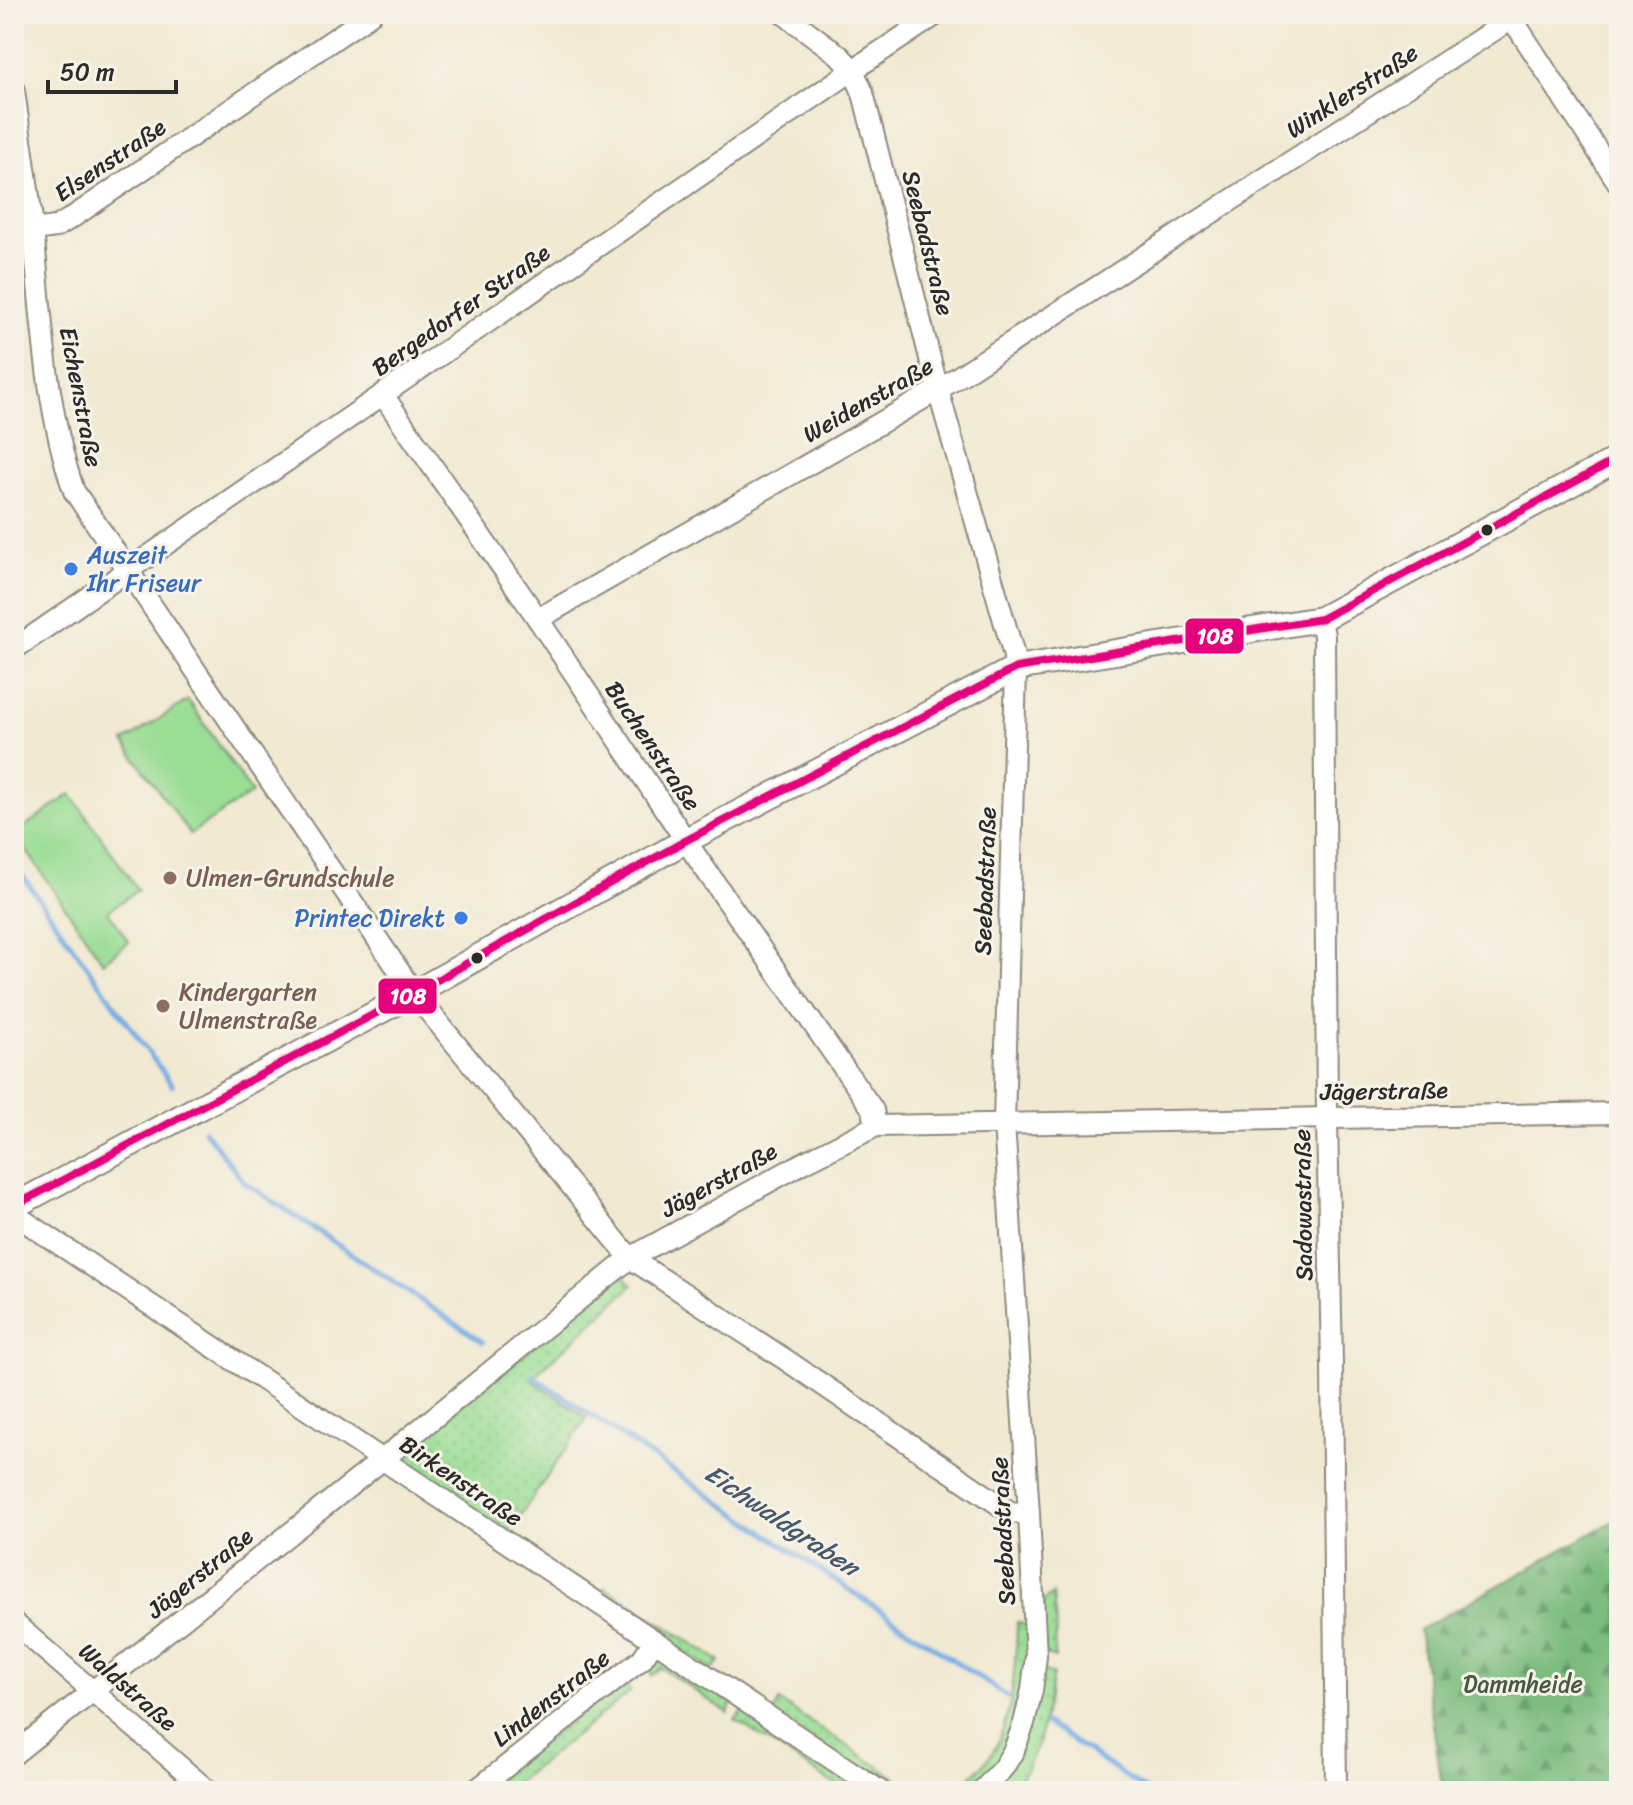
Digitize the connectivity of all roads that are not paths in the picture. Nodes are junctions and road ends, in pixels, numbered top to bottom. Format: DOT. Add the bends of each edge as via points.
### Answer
graph roads {
  1 [pos="371,14"];
  2 [pos="784,14"];
  3 [pos="937,14"];
  4 [pos="1513,15"];
  5 [pos="853,70"];
  6 [pos="14,90"];
  7 [pos="1619,184"];
  8 [pos="1214,210"];
  9 [pos="33,230"];
  10 [pos="938,390"];
  11 [pos="383,395"];
  12 [pos="1619,458"];
  13 [pos="127,571"];
  14 [pos="538,619"];
  15 [pos="1321,619"];
  16 [pos="14,649"];
  17 [pos="1016,668"];
  18 [pos="685,841"];
  19 [pos="414,993"];
  20 [pos="1619,1113"];
  21 [pos="1327,1119"];
  22 [pos="1004,1123"];
  23 [pos="876,1126"];
  24 [pos="14,1206"];
  25 [pos="14,1214"];
  26 [pos="630,1258"];
  27 [pos="382,1460"];
  28 [pos="1029,1514"];
  29 [pos="14,1623"];
  30 [pos="654,1641"];
  31 [pos="93,1691"];
  32 [pos="14,1754"];
  33 [pos="208,1791"];
  34 [pos="475,1791"];
  35 [pos="880,1791"];
  36 [pos="982,1791"];
  37 [pos="1336,1791"];
  1 -- 9 [label="street, Elsenstraße" via="73,217 56,227"];
  2 -- 5 [label="street, Seebadstraße"];
  3 -- 5 [label="street, Bergedorfer Straße"];
  4 -- 7 [label="street"];
  4 -- 8 [label="street, Winklerstraße"];
  5 -- 10 [label="street, Seebadstraße"];
  5 -- 11 [label="street, Bergedorfer Straße"];
  6 -- 9 [label="street, Eichenstraße"];
  8 -- 10 [label="street, Weidenstraße"];
  9 -- 13 [label="street, Eichenstraße" via="41,324 64,461 74,491"];
  10 -- 14 [label="street, Weidenstraße"];
  10 -- 17 [label="street, Seebadstraße"];
  11 -- 13 [label="street, Bergedorfer Straße"];
  11 -- 14 [label="street, Buchenstraße"];
  12 -- 15 [label="street"];
  13 -- 16 [label="street, Bergedorfer Straße"];
  13 -- 19 [label="street, Eichenstraße"];
  14 -- 18 [label="street, Buchenstraße"];
  15 -- 17 [label="street"];
  15 -- 21 [label="street, Sadowastraße"];
  17 -- 18 [label="street"];
  17 -- 22 [label="street, Seebadstraße"];
  18 -- 19 [label="street"];
  18 -- 23 [label="street, Buchenstraße" via="873,1110"];
  19 -- 24 [label="street"];
  19 -- 26 [label="street, Eichenstraße"];
  20 -- 21 [label="street, Jägerstraße"];
  21 -- 22 [label="street, Jägerstraße"];
  21 -- 37 [label="street, Sadowastraße"];
  22 -- 23 [label="street, Jägerstraße"];
  22 -- 28 [label="street, Seebadstraße"];
  23 -- 26 [label="street, Jägerstraße"];
  25 -- 27 [label="street, Birkenstraße"];
  26 -- 27 [label="street, Jägerstraße"];
  26 -- 28 [label="street, Eichenstraße" via="1010,1512"];
  27 -- 30 [label="street, Birkenstraße"];
  27 -- 31 [label="street, Jägerstraße"];
  28 -- 36 [label="street, Seebadstraße" via="1036,1656 1032,1690 1014,1750"];
  29 -- 31 [label="street, Waldstraße"];
  30 -- 34 [label="street, Lindenstraße" via="642,1659"];
  30 -- 35 [label="street, Birkenstraße"];
  31 -- 32 [label="street, Jägerstraße"];
  31 -- 33 [label="street, Waldstraße"];
}
